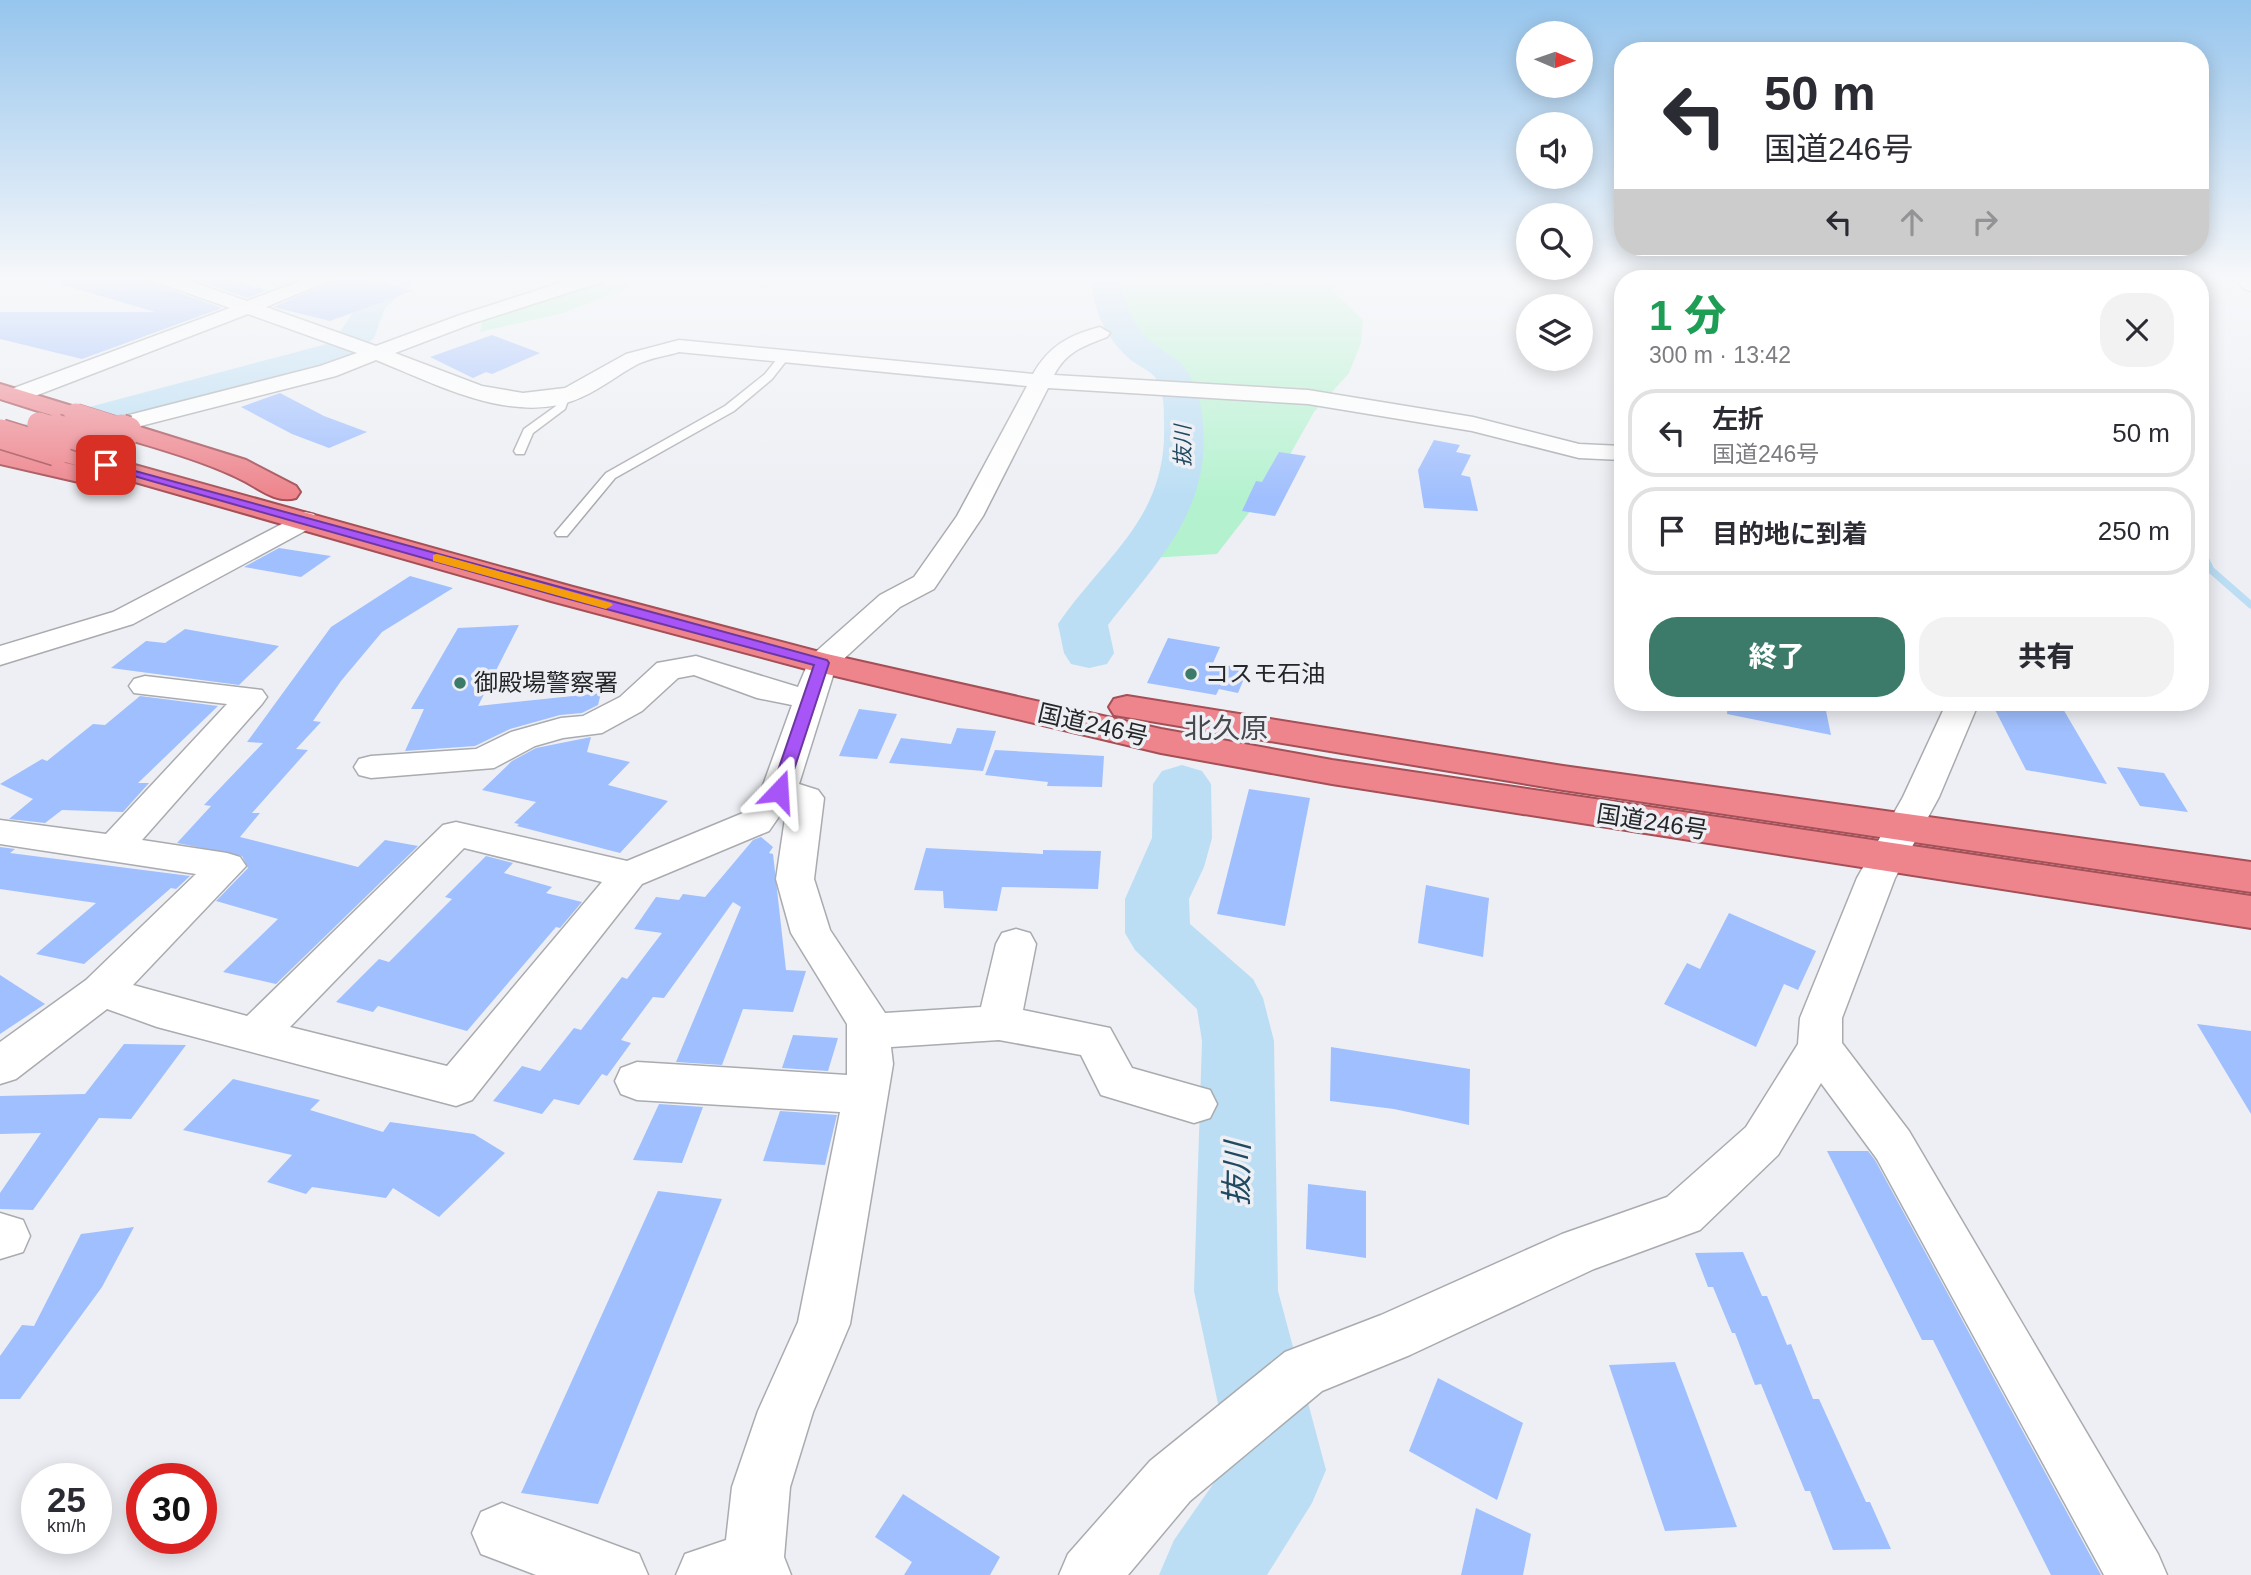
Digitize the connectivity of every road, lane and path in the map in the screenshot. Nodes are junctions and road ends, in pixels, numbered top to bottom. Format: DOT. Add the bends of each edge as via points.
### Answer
graph roads {
  1 [pos="134,350"];
  2 [pos="356,350"];
  3 [pos="370,350"];
  4 [pos="655,350"];
  5 [pos="726,350"];
  6 [pos="1062,350"];
  7 [pos="785,356"];
  8 [pos="1038,381"];
  9 [pos="564,395"];
  10 [pos="5,400"];
  11 [pos="84,427"];
  12 [pos="0,434"];
  13 [pos="520,451"];
  14 [pos="1614,453"];
  15 [pos="7,457"];
  16 [pos="283,506"];
  17 [pos="562,533"];
  18 [pos="831,653"];
  19 [pos="0,656"];
  20 [pos="145,686"];
  21 [pos="807,699"];
  22 [pos="1960,711"];
  23 [pos="371,767"];
  24 [pos="779,791"];
  25 [pos="0,832"];
  26 [pos="1896,843"];
  27 [pos="114,848"];
  28 [pos="629,875"];
  29 [pos="2251,877"];
  30 [pos="2251,912"];
  31 [pos="1016,944"];
  32 [pos="101,991"];
  33 [pos="999,1023"];
  34 [pos="869,1031"];
  35 [pos="255,1035"];
  36 [pos="1820,1047"];
  37 [pos="0,1066"];
  38 [pos="637,1081"];
  39 [pos="865,1094"];
  40 [pos="1194,1104"];
  41 [pos="502,1533"];
  42 [pos="740,1571"];
  43 [pos="618,1575"];
  44 [pos="1089,1575"];
  45 [pos="2137,1575"];
  1 -- 10 [label="street"];
  2 -- 15 [label="street" via="328,371"];
  3 -- 9 [label="street" via="477,392 523,400"];
  4 -- 9 [label="street"];
  5 -- 7 [label="street"];
  6 -- 8 [label="street"];
  7 -- 8 [label="street"];
  7 -- 17 [label="lane" via="773,374 720,417 616,470"];
  8 -- 14 [label="street" via="1308,397 1473,424 1579,451"];
  8 -- 18 [label="street" via="970,516 924,583 890,601"];
  9 -- 13 [label="lane" via="561,407 528,431"];
  10 -- 11 [label="highway"];
  10 -- 11 [label="highway, 国道246号, bridge" via="39,424"];
  11 -- 16 [label="highway, 国道246号"];
  11 -- 16 [label="highway, bridge" via="127,431 236,466"];
  12 -- 16 [label="highway, 国道246号, bridge"];
  15 -- 16 [label="highway" via="163,492"];
  16 -- 18 [label="highway, 国道246号"];
  16 -- 19 [label="street" via="123,618"];
  18 -- 21 [label="street"];
  18 -- 26 [label="highway, 国道246号" via="1161,741 1332,772"];
  20 -- 27 [label="street" via="251,697"];
  21 -- 23 [label="street" via="768,691 696,665 668,670 631,704 590,726 561,728 523,739 482,761"];
  21 -- 24 [label="street"];
  22 -- 26 [label="street"];
  24 -- 28 [label="street" via="756,822"];
  24 -- 34 [label="street" via="806,798 796,879 811,933 868,1021"];
  25 -- 27 [label="street"];
  26 -- 29 [label="highway, 国道246号"];
  26 -- 30 [label="highway, 国道246号"];
  26 -- 36 [label="street" via="1876,878 1821,1018"];
  27 -- 32 [label="street" via="227,866"];
  28 -- 35 [label="street" via="456,834"];
  28 -- 35 [label="street" via="456,1087"];
  31 -- 33 [label="street"];
  32 -- 35 [label="street"];
  32 -- 37 [label="street"];
  33 -- 34 [label="street"];
  33 -- 40 [label="street" via="1095,1040 1118,1082"];
  34 -- 39 [label="street" via="871,1064"];
  36 -- 44 [label="street" via="1762,1141 1683,1214 1580,1251 1391,1337 1304,1371 1170,1481"];
  36 -- 45 [label="street" via="1893,1145"];
  38 -- 39 [label="street"];
  39 -- 42 [label="street" via="824,1324 786,1411"];
  41 -- 43 [label="street"];
}
